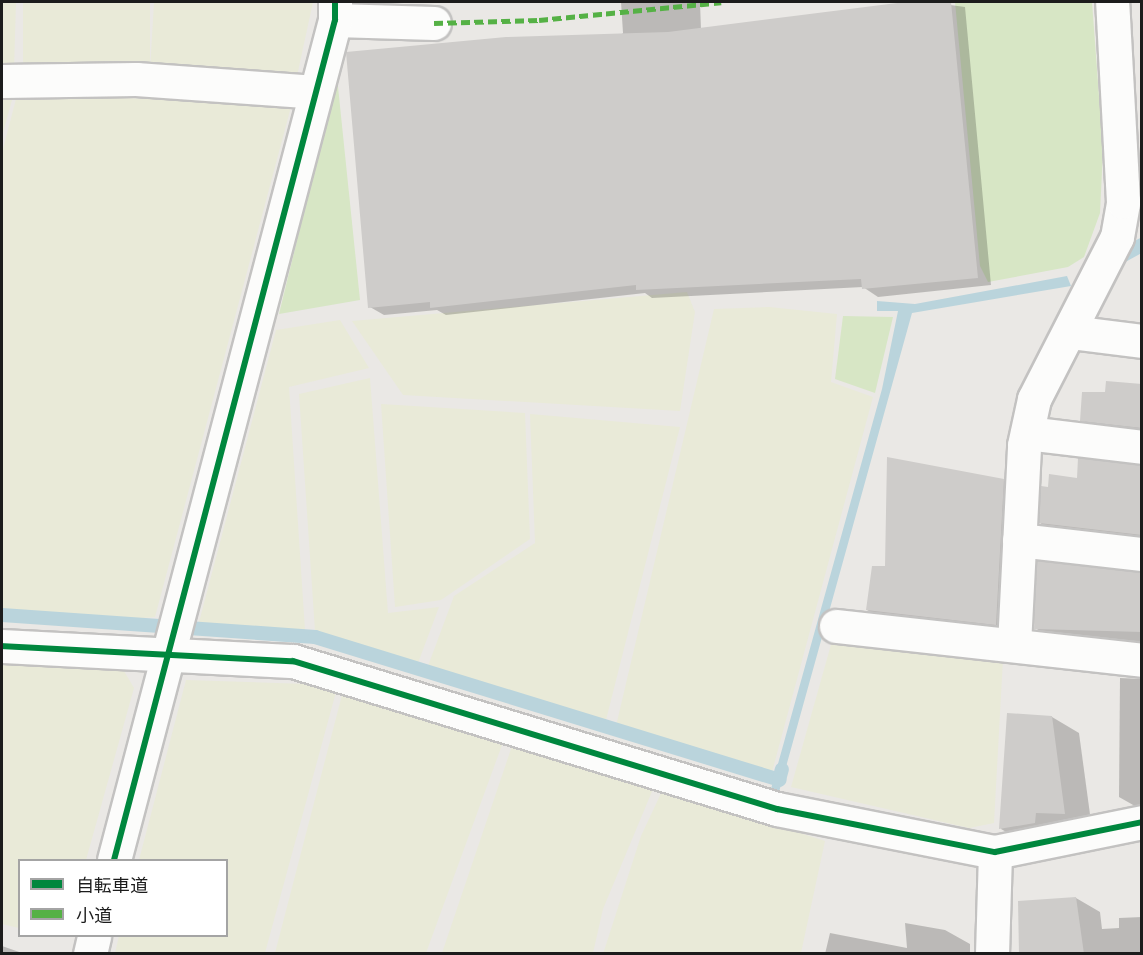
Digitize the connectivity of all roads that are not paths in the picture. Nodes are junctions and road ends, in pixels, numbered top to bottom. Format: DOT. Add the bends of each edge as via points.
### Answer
graph roads {
  1 [pos="1112,2"];
  2 [pos="335,10"];
  3 [pos="434,23"];
  4 [pos="2,81"];
  5 [pos="316,92"];
  6 [pos="1070,332"];
  7 [pos="1142,341"];
  8 [pos="1026,433"];
  9 [pos="1142,447"];
  10 [pos="1019,540"];
  11 [pos="1142,554"];
  12 [pos="836,626"];
  13 [pos="1014,645"];
  14 [pos="2,646"];
  15 [pos="166,657"];
  16 [pos="1142,660"];
  17 [pos="1142,822"];
  18 [pos="995,852"];
  19 [pos="115,859"];
  20 [pos="94,937"];
  21 [pos="90,954"];
  22 [pos="992,954"];
  1 -- 6 [label="street" via="1123,202 1117,237"];
  2 -- 3 [label="street"];
  2 -- 5 [label="street"];
  4 -- 5 [label="street" via="136,80"];
  5 -- 15 [label="street"];
  6 -- 7 [label="street"];
  6 -- 8 [label="street" via="1034,399"];
  8 -- 9 [label="street"];
  8 -- 10 [label="street"];
  10 -- 11 [label="street"];
  10 -- 13 [label="street"];
  12 -- 13 [label="street"];
  13 -- 16 [label="street"];
  14 -- 15 [label="street"];
  15 -- 18 [label="street" via="293,661 777,809"];
  15 -- 19 [label="street"];
  17 -- 18 [label="street"];
  18 -- 22 [label="street"];
  20 -- 21 [label="street"];
}
